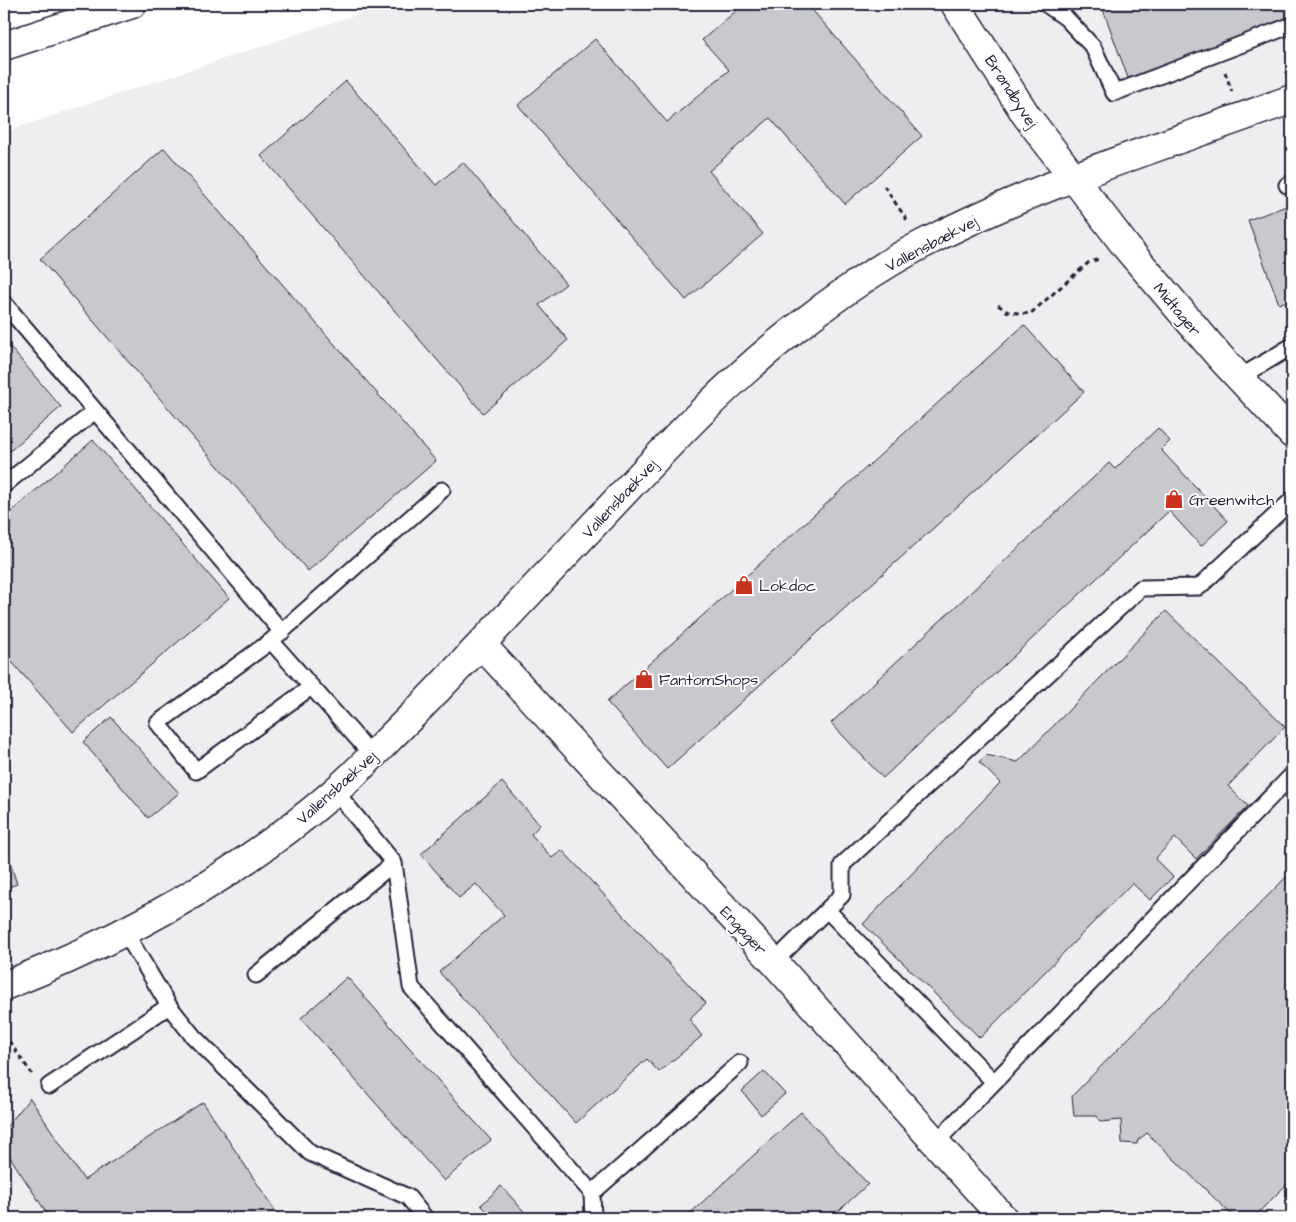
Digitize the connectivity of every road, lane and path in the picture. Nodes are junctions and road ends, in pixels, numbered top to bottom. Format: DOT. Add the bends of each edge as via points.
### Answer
graph roads {
  1 [pos="132,4"];
  2 [pos="955,4"];
  3 [pos="1046,4"];
  4 [pos="1292,25"];
  5 [pos="4,46"];
  6 [pos="1218,53"];
  7 [pos="1292,99"];
  8 [pos="1241,117"];
  9 [pos="1072,177"];
  10 [pos="884,186"];
  11 [pos="922,244"];
  12 [pos="1127,248"];
  13 [pos="4,302"];
  14 [pos="998,305"];
  15 [pos="1292,346"];
  16 [pos="1239,378"];
  17 [pos="95,411"];
  18 [pos="1292,434"];
  19 [pos="4,485"];
  20 [pos="442,490"];
  21 [pos="1292,500"];
  22 [pos="276,637"];
  23 [pos="482,644"];
  24 [pos="311,687"];
  25 [pos="372,755"];
  26 [pos="1292,775"];
  27 [pos="335,791"];
  28 [pos="394,864"];
  29 [pos="827,910"];
  30 [pos="125,932"];
  31 [pos="774,962"];
  32 [pos="256,975"];
  33 [pos="4,986"];
  34 [pos="169,1006"];
  35 [pos="4,1034"];
  36 [pos="740,1063"];
  37 [pos="994,1082"];
  38 [pos="48,1086"];
  39 [pos="935,1143"];
  40 [pos="592,1193"];
  41 [pos="425,1218"];
  42 [pos="593,1218"];
  43 [pos="1003,1218"];
  1 -- 5 [label="main road"];
  2 -- 9 [label="main road, Brøndbyvej" via="1026,116"];
  3 -- 6 [label="lane" via="1066,18 1093,47 1114,93"];
  4 -- 6 [label="lane"];
  6 -- 8 [label="path"];
  7 -- 8 [label="main road, Vallensbækvej"];
  8 -- 9 [label="main road, Vallensbækvej"];
  9 -- 11 [label="main road, Vallensbækvej" via="994,209"];
  9 -- 12 [label="main road, Midtager"];
  10 -- 11 [label="path"];
  11 -- 23 [label="main road, Vallensbækvej" via="847,291 794,330 689,423"];
  12 -- 14 [label="path" via="1088,263 1030,314 1008,312"];
  12 -- 16 [label="main road, Midtager"];
  13 -- 17 [label="lane"];
  15 -- 16 [label="lane"];
  16 -- 18 [label="main road, Midtager"];
  17 -- 19 [label="lane"];
  17 -- 22 [label="lane"];
  20 -- 22 [label="lane"];
  21 -- 29 [label="lane" via="1199,588 1141,588 842,865 842,895"];
  22 -- 24 [label="lane"];
  22 -- 24 [label="lane" via="158,723 196,772"];
  23 -- 25 [label="main road, Vallensbækvej"];
  23 -- 31 [label="main road, Engager"];
  24 -- 25 [label="lane"];
  25 -- 27 [label="main road, Vallensbækvej"];
  26 -- 37 [label="lane"];
  27 -- 28 [label="lane"];
  27 -- 30 [label="main road, Vallensbækvej" via="268,846 154,918"];
  28 -- 32 [label="lane"];
  28 -- 40 [label="lane" via="411,987"];
  29 -- 31 [label="lane"];
  29 -- 37 [label="lane"];
  30 -- 33 [label="main road, Vallensbækvej"];
  30 -- 34 [label="lane"];
  31 -- 39 [label="main road, Engager"];
  34 -- 38 [label="lane"];
  34 -- 41 [label="lane" via="193,1036 310,1153 408,1197"];
  35 -- 38 [label="path" via="32,1074"];
  36 -- 40 [label="lane"];
  37 -- 39 [label="lane"];
  39 -- 43 [label="main road, Engager"];
  40 -- 42 [label="lane"];
}
